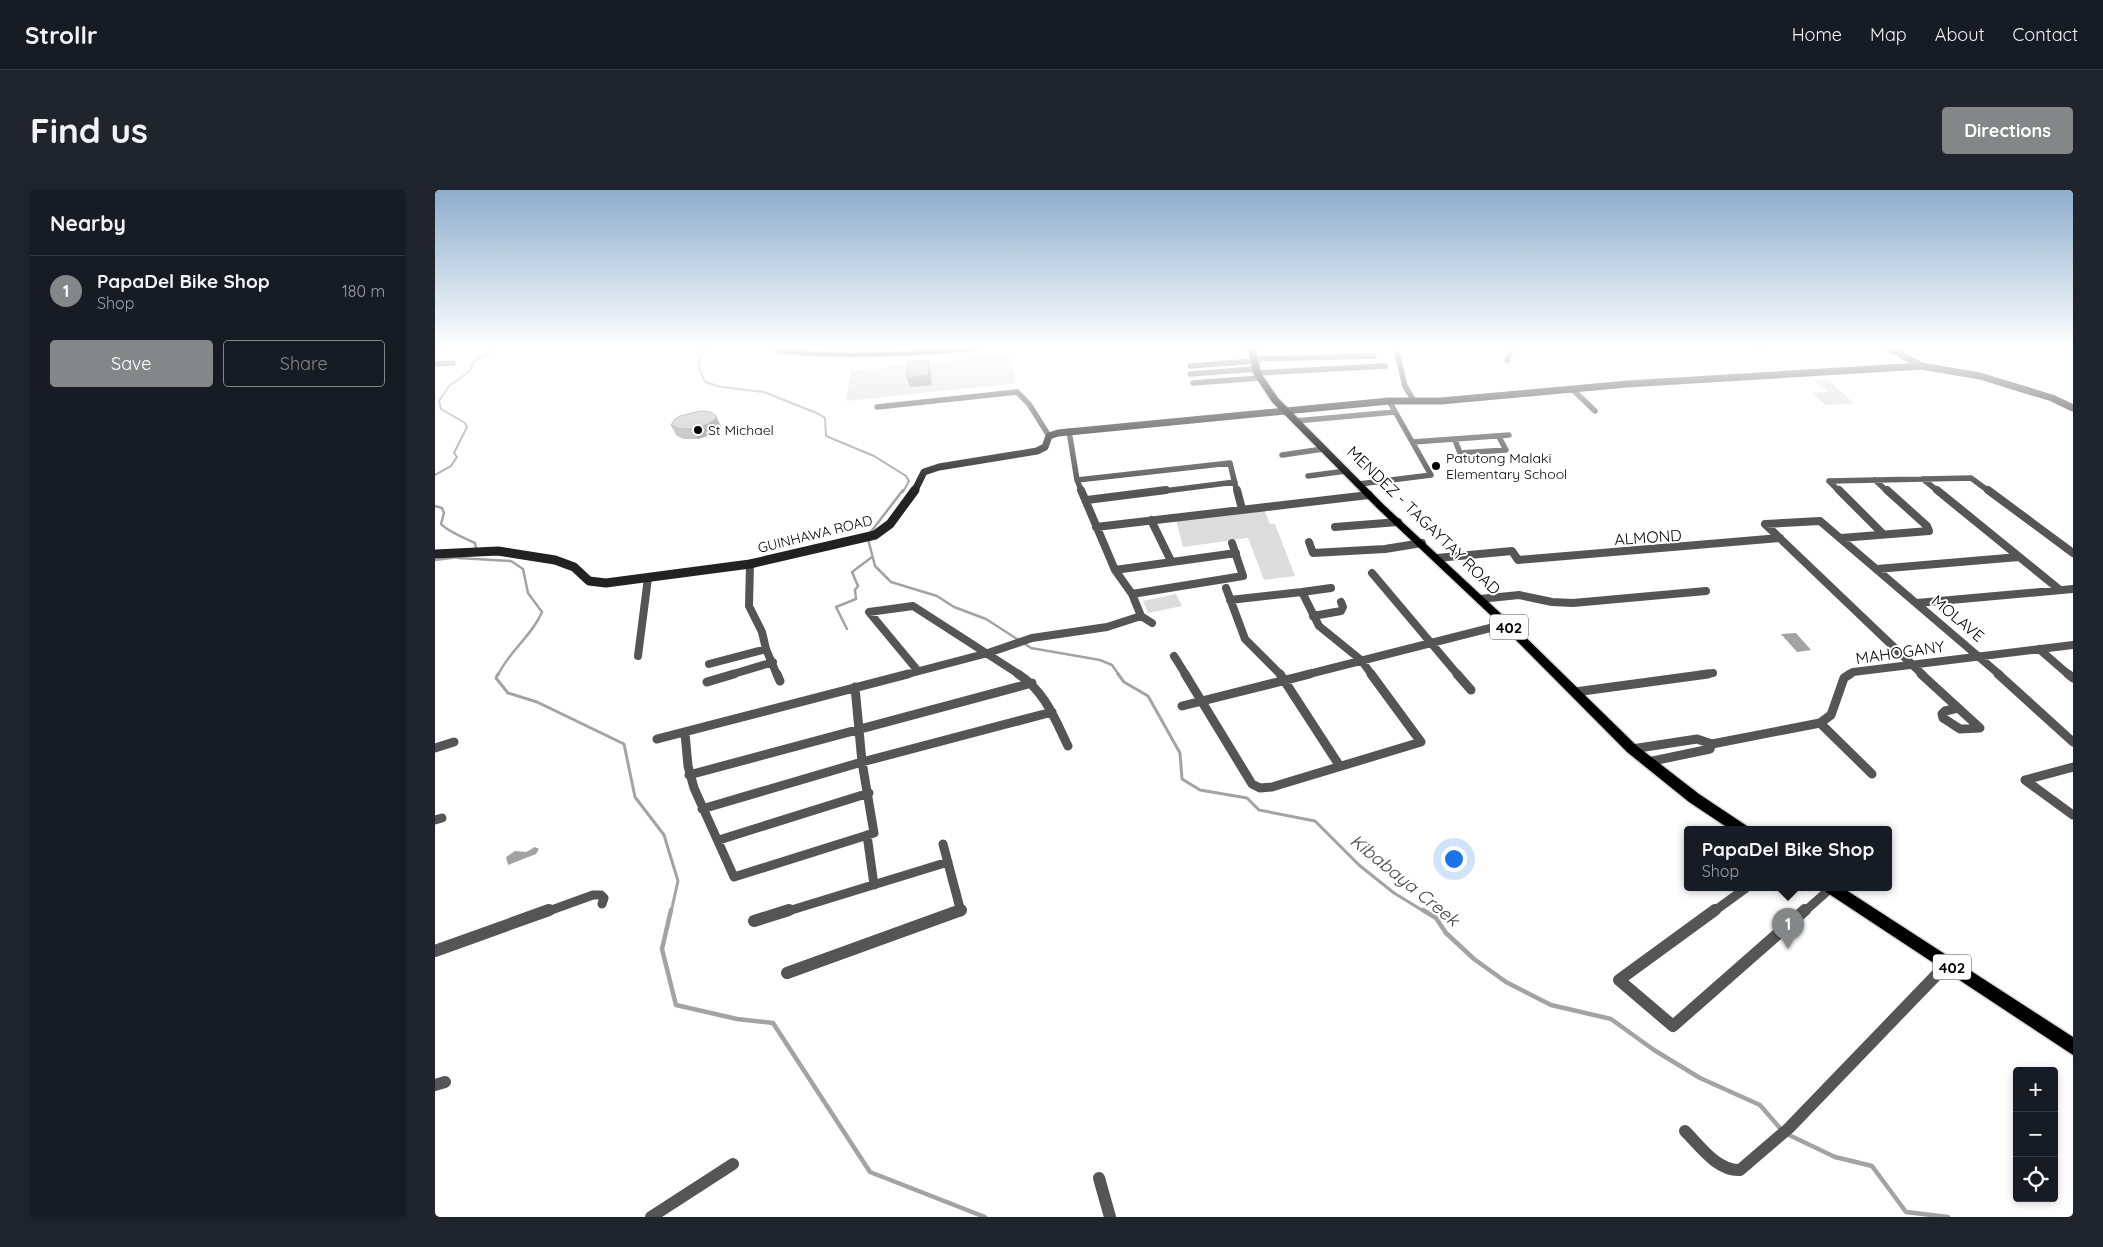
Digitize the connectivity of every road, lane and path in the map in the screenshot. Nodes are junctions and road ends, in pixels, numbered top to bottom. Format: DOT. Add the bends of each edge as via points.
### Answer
graph roads {
  1 [pos="971,397"];
  2 [pos="1022,397"];
  3 [pos="1273,397"];
  4 [pos="1412,397"];
  5 [pos="1468,397"];
  6 [pos="1580,397"];
  7 [pos="2048,397"];
  8 [pos="1414,401"];
  9 [pos="1389,402"];
  10 [pos="1364,404"];
  11 [pos="877,407"];
  12 [pos="2073,408"];
  13 [pos="1286,411"];
  14 [pos="1595,411"];
  15 [pos="1395,412"];
  16 [pos="1371,414"];
  17 [pos="1295,420"];
  18 [pos="1069,431"];
  19 [pos="1509,434"];
  20 [pos="1049,436"];
  21 [pos="1499,437"];
  22 [pos="1455,440"];
  23 [pos="1413,442"];
  24 [pos="1323,449"];
  25 [pos="1283,455"];
  26 [pos="1346,471"];
  27 [pos="1308,476"];
  28 [pos="1923,479"];
  29 [pos="1077,480"];
  30 [pos="1875,480"];
  31 [pos="1235,482"];
  32 [pos="1359,484"];
  33 [pos="1369,495"];
  34 [pos="1087,500"];
  35 [pos="1242,509"];
  36 [pos="1151,520"];
  37 [pos="1398,522"];
  38 [pos="1096,527"];
  39 [pos="1335,527"];
  40 [pos="1883,534"];
  41 [pos="1841,538"];
  42 [pos="1782,540"];
  43 [pos="1309,542"];
  44 [pos="1752,542"];
  45 [pos="1232,543"];
  46 [pos="1422,543"];
  47 [pos="1236,553"];
  48 [pos="2073,553"];
  49 [pos="435,554"];
  50 [pos="2019,557"];
  51 [pos="1437,558"];
  52 [pos="1171,562"];
  53 [pos="750,564"];
  54 [pos="1877,569"];
  55 [pos="1115,570"];
  56 [pos="1372,573"];
  57 [pos="648,578"];
  58 [pos="1226,588"];
  59 [pos="1331,588"];
  60 [pos="2073,589"];
  61 [pos="2059,590"];
  62 [pos="1705,591"];
  63 [pos="1302,592"];
  64 [pos="1132,594"];
  65 [pos="1230,600"];
  66 [pos="1480,600"];
  67 [pos="1341,602"];
  68 [pos="1917,603"];
  69 [pos="1141,616"];
  70 [pos="1313,616"];
  71 [pos="1152,623"];
  72 [pos="1506,624"];
  73 [pos="1433,643"];
  74 [pos="2073,645"];
  75 [pos="766,649"];
  76 [pos="2039,649"];
  77 [pos="988,653"];
  78 [pos="638,656"];
  79 [pos="1174,656"];
  80 [pos="1979,656"];
  81 [pos="1361,660"];
  82 [pos="773,662"];
  83 [pos="709,664"];
  84 [pos="1910,665"];
  85 [pos="918,671"];
  86 [pos="1713,673"];
  87 [pos="2073,678"];
  88 [pos="1285,679"];
  89 [pos="781,681"];
  90 [pos="707,682"];
  91 [pos="1032,683"];
  92 [pos="855,687"];
  93 [pos="1471,690"];
  94 [pos="1575,692"];
  95 [pos="1204,702"];
  96 [pos="1182,706"];
  97 [pos="1959,708"];
  98 [pos="1052,712"];
  99 [pos="1820,723"];
  100 [pos="859,728"];
  101 [pos="685,733"];
  102 [pos="657,739"];
  103 [pos="454,742"];
  104 [pos="2073,742"];
  105 [pos="1665,744"];
  106 [pos="1712,744"];
  107 [pos="1068,746"];
  108 [pos="435,748"];
  109 [pos="1632,749"];
  110 [pos="1675,757"];
  111 [pos="862,762"];
  112 [pos="1648,762"];
  113 [pos="1339,765"];
  114 [pos="2073,768"];
  115 [pos="1872,774"];
  116 [pos="689,775"];
  117 [pos="869,793"];
  118 [pos="702,809"];
  119 [pos="2073,816"];
  120 [pos="1736,826"];
  121 [pos="867,835"];
  122 [pos="719,840"];
  123 [pos="943,844"];
  124 [pos="948,862"];
  125 [pos="874,884"];
  126 [pos="1742,891"];
  127 [pos="1828,891"];
  128 [pos="1836,891"];
  129 [pos="602,904"];
  130 [pos="754,921"];
  131 [pos="435,951"];
  132 [pos="1947,964"];
  133 [pos="787,972"];
  134 [pos="2073,1047"];
  135 [pos="1685,1131"];
  136 [pos="733,1164"];
  137 [pos="1099,1178"];
  138 [pos="651,1217"];
  139 [pos="1110,1217"];
  1 -- 11 [label="street"];
  2 -- 20 [label="street"];
  3 -- 13 [label="main road, 402"];
  4 -- 8 [label="street"];
  5 -- 8 [label="street, GUINHAWA ROAD"];
  6 -- 14 [label="street"];
  7 -- 12 [label="street"];
  8 -- 9 [label="street, GUINHAWA ROAD"];
  9 -- 10 [label="street, GUINHAWA ROAD"];
  9 -- 15 [label="street"];
  10 -- 13 [label="street, GUINHAWA ROAD"];
  10 -- 16 [label="street"];
  13 -- 17 [label="main road, MENDEZ - TAGAYTAY ROAD / 402"];
  13 -- 18 [label="street, GUINHAWA ROAD"];
  15 -- 16 [label="street"];
  15 -- 23 [label="street"];
  16 -- 17 [label="street"];
  17 -- 24 [label="main road, MENDEZ - TAGAYTAY ROAD / 402"];
  18 -- 20 [label="street, GUINHAWA ROAD"];
  18 -- 29 [label="street"];
  19 -- 21 [label="street"];
  20 -- 53 [label="street, GUINHAWA ROAD" via="1045,447 1037,451 924,472 914,492 890,524 875,535"];
  21 -- 22 [label="street"];
  21 -- 22 [label="street" via="1506,450 1460,453"];
  22 -- 23 [label="street"];
  23 -- 32 [label="street" via="1431,475 1429,477"];
  24 -- 25 [label="street"];
  24 -- 26 [label="main road, MENDEZ - TAGAYTAY ROAD / 402"];
  26 -- 27 [label="street"];
  26 -- 32 [label="main road, MENDEZ - TAGAYTAY ROAD / 402"];
  28 -- 30 [label="street"];
  28 -- 48 [label="street" via="1971,478"];
  28 -- 50 [label="street"];
  29 -- 31 [label="street" via="1229,463"];
  29 -- 34 [label="street"];
  30 -- 40 [label="street" via="1929,531"];
  30 -- 40 [label="street" via="1829,481"];
  31 -- 34 [label="street"];
  31 -- 35 [label="street"];
  32 -- 33 [label="main road, MENDEZ - TAGAYTAY ROAD / 402"];
  33 -- 35 [label="street"];
  33 -- 37 [label="main road, MENDEZ - TAGAYTAY ROAD / 402"];
  34 -- 38 [label="street"];
  35 -- 36 [label="street"];
  36 -- 38 [label="street"];
  36 -- 52 [label="street"];
  37 -- 39 [label="street"];
  37 -- 46 [label="main road, MENDEZ - TAGAYTAY ROAD / 402"];
  38 -- 55 [label="street"];
  40 -- 41 [label="street"];
  41 -- 42 [label="street, MOLAVE" via="1821,520 1765,524"];
  41 -- 54 [label="street, MOLAVE"];
  42 -- 44 [label="street"];
  42 -- 84 [label="street"];
  43 -- 46 [label="street" via="1313,553 1385,549"];
  44 -- 51 [label="street, ALMOND" via="1518,560 1512,552"];
  45 -- 47 [label="street"];
  46 -- 51 [label="main road, MENDEZ - TAGAYTAY ROAD / 402"];
  47 -- 52 [label="street"];
  47 -- 64 [label="street" via="1243,576"];
  49 -- 57 [label="street, GUINHAWA ROAD" via="498,551 555,560 574,567 589,581"];
  50 -- 54 [label="street"];
  50 -- 61 [label="street"];
  51 -- 66 [label="main road, MENDEZ - TAGAYTAY ROAD / 402"];
  52 -- 55 [label="street"];
  53 -- 57 [label="street, GUINHAWA ROAD"];
  53 -- 75 [label="street" via="749,606 762,632"];
  54 -- 68 [label="street, MOLAVE"];
  55 -- 64 [label="street"];
  56 -- 73 [label="street"];
  57 -- 78 [label="street"];
  58 -- 65 [label="street"];
  59 -- 63 [label="street"];
  60 -- 61 [label="street"];
  61 -- 68 [label="street"];
  62 -- 66 [label="street" via="1573,603 1519,595"];
  63 -- 65 [label="street"];
  63 -- 70 [label="street"];
  64 -- 69 [label="street"];
  65 -- 88 [label="street" via="1245,638"];
  66 -- 72 [label="main road, MENDEZ - TAGAYTAY ROAD / 402"];
  67 -- 70 [label="street" via="1341,611"];
  68 -- 80 [label="street, MOLAVE"];
  69 -- 71 [label="street"];
  69 -- 77 [label="street" via="1107,626 1032,638"];
  70 -- 81 [label="street" via="1319,626"];
  72 -- 73 [label="street"];
  72 -- 94 [label="main road, MENDEZ - TAGAYTAY ROAD / 402"];
  73 -- 81 [label="street"];
  73 -- 93 [label="street"];
  74 -- 76 [label="street, MAHOGANY"];
  75 -- 82 [label="street"];
  75 -- 83 [label="street"];
  76 -- 80 [label="street, MAHOGANY"];
  76 -- 87 [label="street"];
  77 -- 85 [label="street"];
  77 -- 85 [label="street" via="913,606 869,612"];
  77 -- 91 [label="street"];
  79 -- 95 [label="street"];
  80 -- 84 [label="street, MAHOGANY"];
  80 -- 104 [label="street, MOLAVE"];
  81 -- 88 [label="street"];
  81 -- 113 [label="street" via="1421,742"];
  82 -- 89 [label="street"];
  82 -- 90 [label="street"];
  84 -- 97 [label="street"];
  84 -- 99 [label="street, MAHOGANY" via="1853,672 1844,678 1831,714"];
  85 -- 92 [label="street"];
  86 -- 94 [label="street"];
  88 -- 95 [label="street"];
  88 -- 113 [label="street"];
  91 -- 98 [label="street"];
  91 -- 100 [label="street"];
  92 -- 100 [label="street"];
  92 -- 101 [label="street"];
  94 -- 109 [label="main road, MENDEZ - TAGAYTAY ROAD / 402"];
  95 -- 96 [label="street"];
  95 -- 113 [label="street" via="1252,784 1260,788"];
  98 -- 107 [label="street"];
  98 -- 111 [label="street"];
  99 -- 106 [label="street"];
  99 -- 115 [label="street"];
  100 -- 111 [label="street"];
  100 -- 116 [label="street"];
  101 -- 102 [label="street"];
  101 -- 116 [label="street"];
  103 -- 108 [label="street"];
  105 -- 106 [label="street" via="1697,739"];
  105 -- 109 [label="street"];
  105 -- 110 [label="street"];
  106 -- 110 [label="street" via="1710,749"];
  109 -- 112 [label="main road, MENDEZ - TAGAYTAY ROAD / 402"];
  110 -- 112 [label="street"];
  111 -- 117 [label="street"];
  111 -- 118 [label="street"];
  112 -- 120 [label="main road, MENDEZ - TAGAYTAY ROAD / 402"];
  114 -- 119 [label="street" via="2025,780"];
  116 -- 118 [label="street"];
  117 -- 121 [label="street" via="873,833"];
  117 -- 122 [label="street"];
  118 -- 122 [label="street"];
  121 -- 122 [label="street" via="734,877"];
  121 -- 125 [label="street"];
  123 -- 124 [label="street"];
  124 -- 125 [label="street"];
  124 -- 133 [label="street" via="961,912"];
  125 -- 130 [label="street"];
  126 -- 127 [label="street" via="1619,980 1673,1026"];
  128 -- 132 [label="main road, 402"];
  129 -- 131 [label="street" via="604,898 601,895 593,895"];
  132 -- 134 [label="main road, 402"];
  132 -- 135 [label="street" via="1789,1128 1740,1170 1724,1168"];
  136 -- 138 [label="street"];
  137 -- 139 [label="street"];
}
